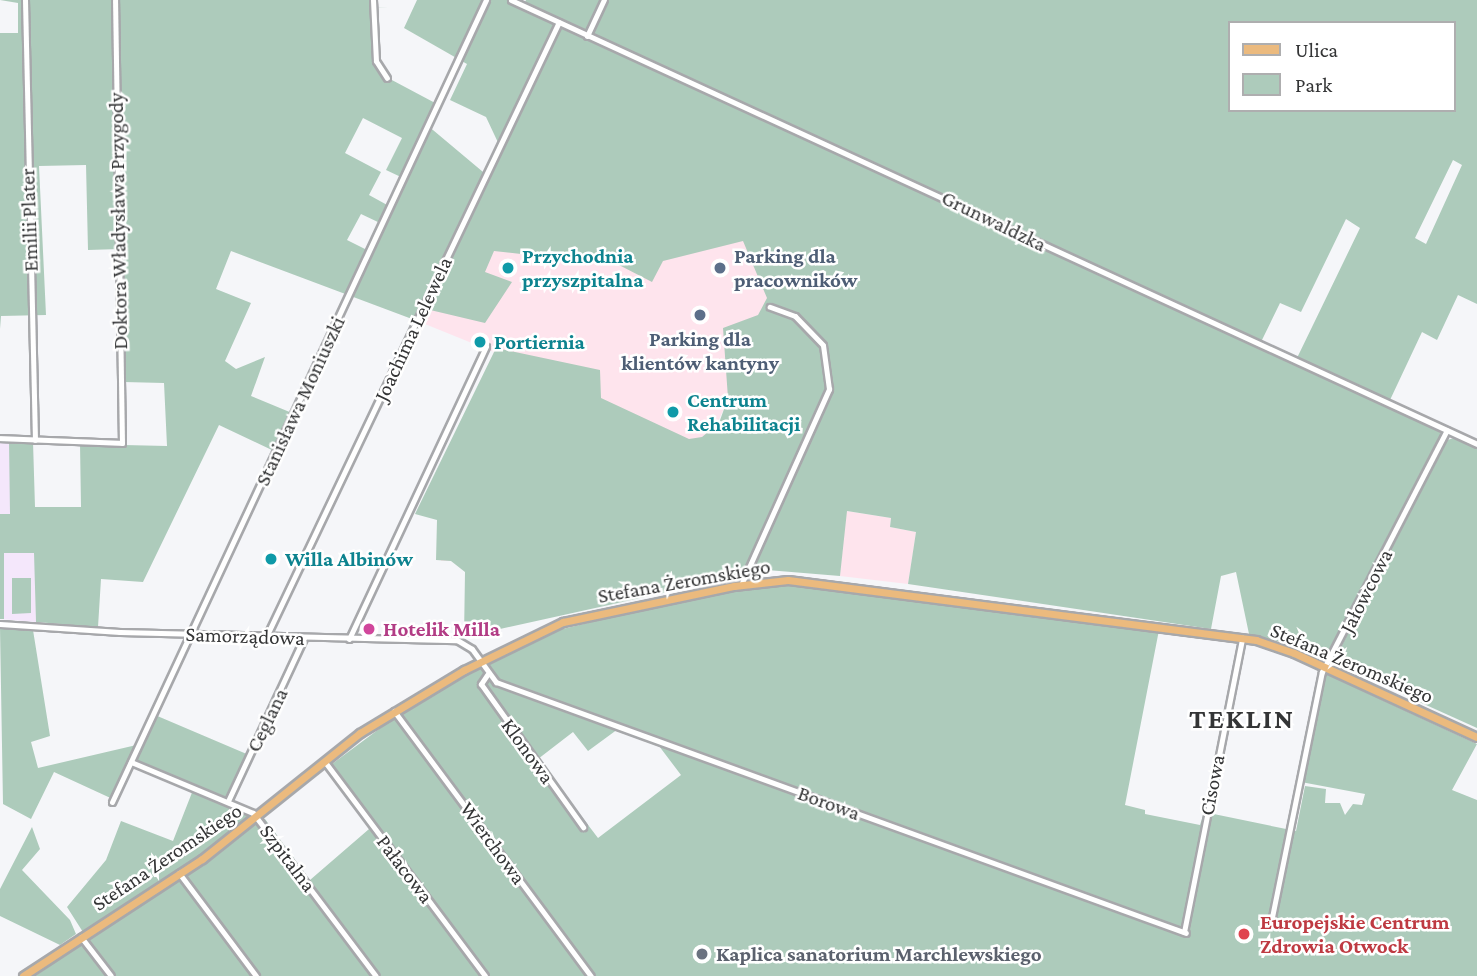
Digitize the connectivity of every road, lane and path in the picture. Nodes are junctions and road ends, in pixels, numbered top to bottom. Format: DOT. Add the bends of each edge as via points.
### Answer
graph roads {
  1 [pos="25,0"];
  2 [pos="115,0"];
  3 [pos="373,0"];
  4 [pos="486,0"];
  5 [pos="511,0"];
  6 [pos="604,0"];
  7 [pos="559,22"];
  8 [pos="587,36"];
  9 [pos="387,78"];
  10 [pos="770,307"];
  11 [pos="486,347"];
  12 [pos="1447,430"];
  13 [pos="0,438"];
  14 [pos="36,440"];
  15 [pos="1477,444"];
  16 [pos="741,585"];
  17 [pos="0,624"];
  18 [pos="191,634"];
  19 [pos="266,637"];
  20 [pos="304,638"];
  21 [pos="1242,638"];
  22 [pos="349,639"];
  23 [pos="480,662"];
  24 [pos="1325,667"];
  25 [pos="487,675"];
  26 [pos="394,711"];
  27 [pos="1477,737"];
  28 [pos="131,762"];
  29 [pos="325,762"];
  30 [pos="228,801"];
  31 [pos="112,802"];
  32 [pos="258,817"];
  33 [pos="583,827"];
  34 [pos="179,873"];
  35 [pos="1270,922"];
  36 [pos="1185,932"];
  37 [pos="81,937"];
  38 [pos="23,976"];
  39 [pos="111,976"];
  40 [pos="256,976"];
  41 [pos="376,976"];
  42 [pos="485,976"];
  43 [pos="591,976"];
  1 -- 14 [label="street, Emilii Plater"];
  2 -- 14 [label="street, Doktora Władysława Przygody" via="122,443"];
  3 -- 9 [label="street" via="376,61"];
  4 -- 18 [label="street, Stanisława Moniuszki"];
  5 -- 7 [label="street, Grunwaldzka"];
  6 -- 8 [label="street"];
  7 -- 8 [label="street, Grunwaldzka"];
  7 -- 19 [label="street, Joachima Lelewela"];
  8 -- 12 [label="street, Grunwaldzka"];
  10 -- 16 [label="street" via="795,316 823,345 829,389"];
  11 -- 22 [label="street"];
  12 -- 15 [label="street, Grunwaldzka"];
  12 -- 24 [label="street, Jałowcowa"];
  13 -- 14 [label="street"];
  16 -- 21 [label="main road, Stefana Żeromskiego" via="788,580"];
  16 -- 23 [label="main road, Stefana Żeromskiego" via="563,622"];
  17 -- 18 [label="street, Samorządowa"];
  18 -- 19 [label="street, Samorządowa"];
  18 -- 28 [label="street, Stanisława Moniuszki"];
  19 -- 20 [label="street, Samorządowa"];
  20 -- 22 [label="street, Samorządowa"];
  20 -- 30 [label="street, Ceglana"];
  21 -- 24 [label="main road, Stefana Żeromskiego"];
  21 -- 36 [label="street, Cisowa"];
  22 -- 23 [label="street, Samorządowa" via="457,640 472,649"];
  23 -- 25 [label="street"];
  23 -- 26 [label="main road, Stefana Żeromskiego"];
  24 -- 27 [label="main road, Stefana Żeromskiego"];
  24 -- 35 [label="street, Jałowcowa"];
  25 -- 33 [label="street, Klonowa" via="481,684"];
  25 -- 36 [label="street, Borowa"];
  26 -- 29 [label="main road, Stefana Żeromskiego"];
  26 -- 43 [label="street, Wierchowa"];
  28 -- 30 [label="street, Szpitalna"];
  28 -- 31 [label="street, Stanisława Moniuszki"];
  29 -- 32 [label="main road, Stefana Żeromskiego"];
  29 -- 42 [label="street, Pałacowa"];
  30 -- 32 [label="street, Szpitalna"];
  32 -- 34 [label="main road, Stefana Żeromskiego"];
  32 -- 41 [label="street, Szpitalna"];
  34 -- 37 [label="main road, Stefana Żeromskiego"];
  34 -- 40 [label="street"];
  37 -- 38 [label="main road, Stefana Żeromskiego"];
  37 -- 39 [label="street"];
}
